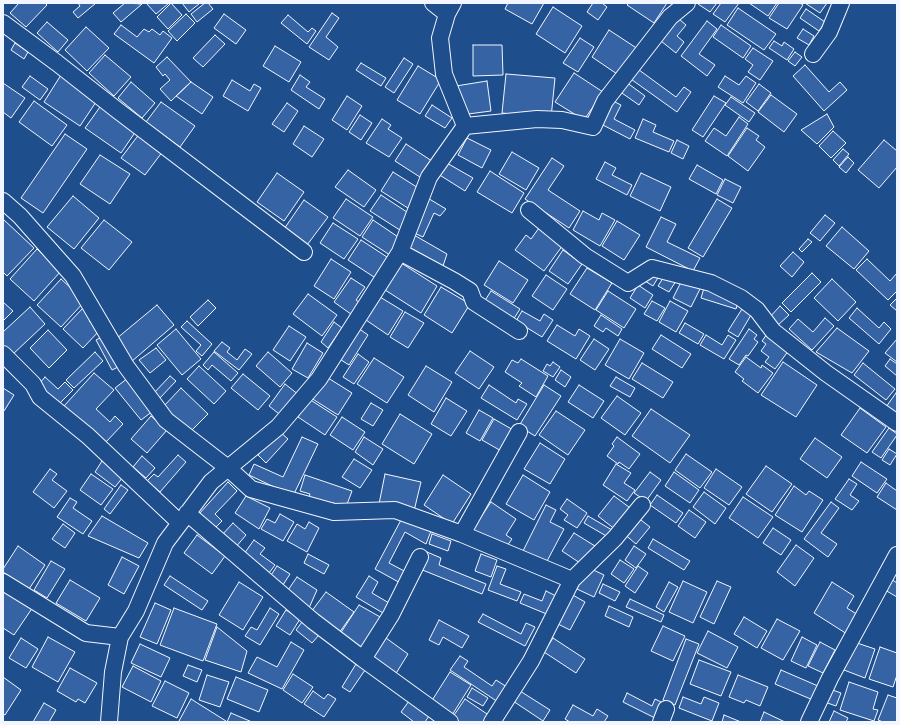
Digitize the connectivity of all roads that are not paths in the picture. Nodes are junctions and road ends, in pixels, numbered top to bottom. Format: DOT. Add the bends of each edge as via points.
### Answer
graph roads {
  1 [pos="433,3"];
  2 [pos="687,3"];
  3 [pos="841,3"];
  4 [pos="450,9"];
  5 [pos="3,23"];
  6 [pos="813,54"];
  7 [pos="465,126"];
  8 [pos="3,201"];
  9 [pos="529,210"];
  10 [pos="304,252"];
  11 [pos="400,252"];
  12 [pos="519,332"];
  13 [pos="3,354"];
  14 [pos="897,423"];
  15 [pos="519,432"];
  16 [pos="228,468"];
  17 [pos="642,505"];
  18 [pos="183,518"];
  19 [pos="462,534"];
  20 [pos="897,555"];
  21 [pos="420,557"];
  22 [pos="572,580"];
  23 [pos="3,582"];
  24 [pos="120,637"];
  25 [pos="363,659"];
  26 [pos="109,722"];
  27 [pos="450,722"];
  28 [pos="492,722"];
  29 [pos="808,722"];
  1 -- 4 [label="street"];
  2 -- 7 [label="street" via="670,17 605,101 593,128 562,120 537,119"];
  3 -- 6 [label="street" via="829,32"];
  4 -- 7 [label="street" via="440,38 444,74"];
  5 -- 10 [label="street"];
  7 -- 11 [label="street" via="429,177"];
  8 -- 16 [label="street" via="20,216 73,276 126,366 166,420"];
  9 -- 14 [label="street" via="585,256 628,283 652,268 711,283 742,298 757,310 773,331 826,373"];
  11 -- 12 [label="street" via="470,291 474,302"];
  11 -- 16 [label="street" via="319,379 278,427"];
  13 -- 18 [label="street" via="34,384 40,397"];
  15 -- 19 [label="street"];
  16 -- 18 [label="street" via="210,482"];
  16 -- 19 [label="street" via="251,489 304,504 334,512 395,510"];
  17 -- 22 [label="street" via="615,538"];
  18 -- 24 [label="street" via="165,543 136,611"];
  18 -- 25 [label="street"];
  19 -- 22 [label="street"];
  20 -- 29 [label="street"];
  21 -- 25 [label="street" via="391,614"];
  22 -- 28 [label="street" via="531,661"];
  23 -- 24 [label="street" via="86,633"];
  24 -- 26 [label="street" via="113,672"];
  25 -- 27 [label="street"];
}
